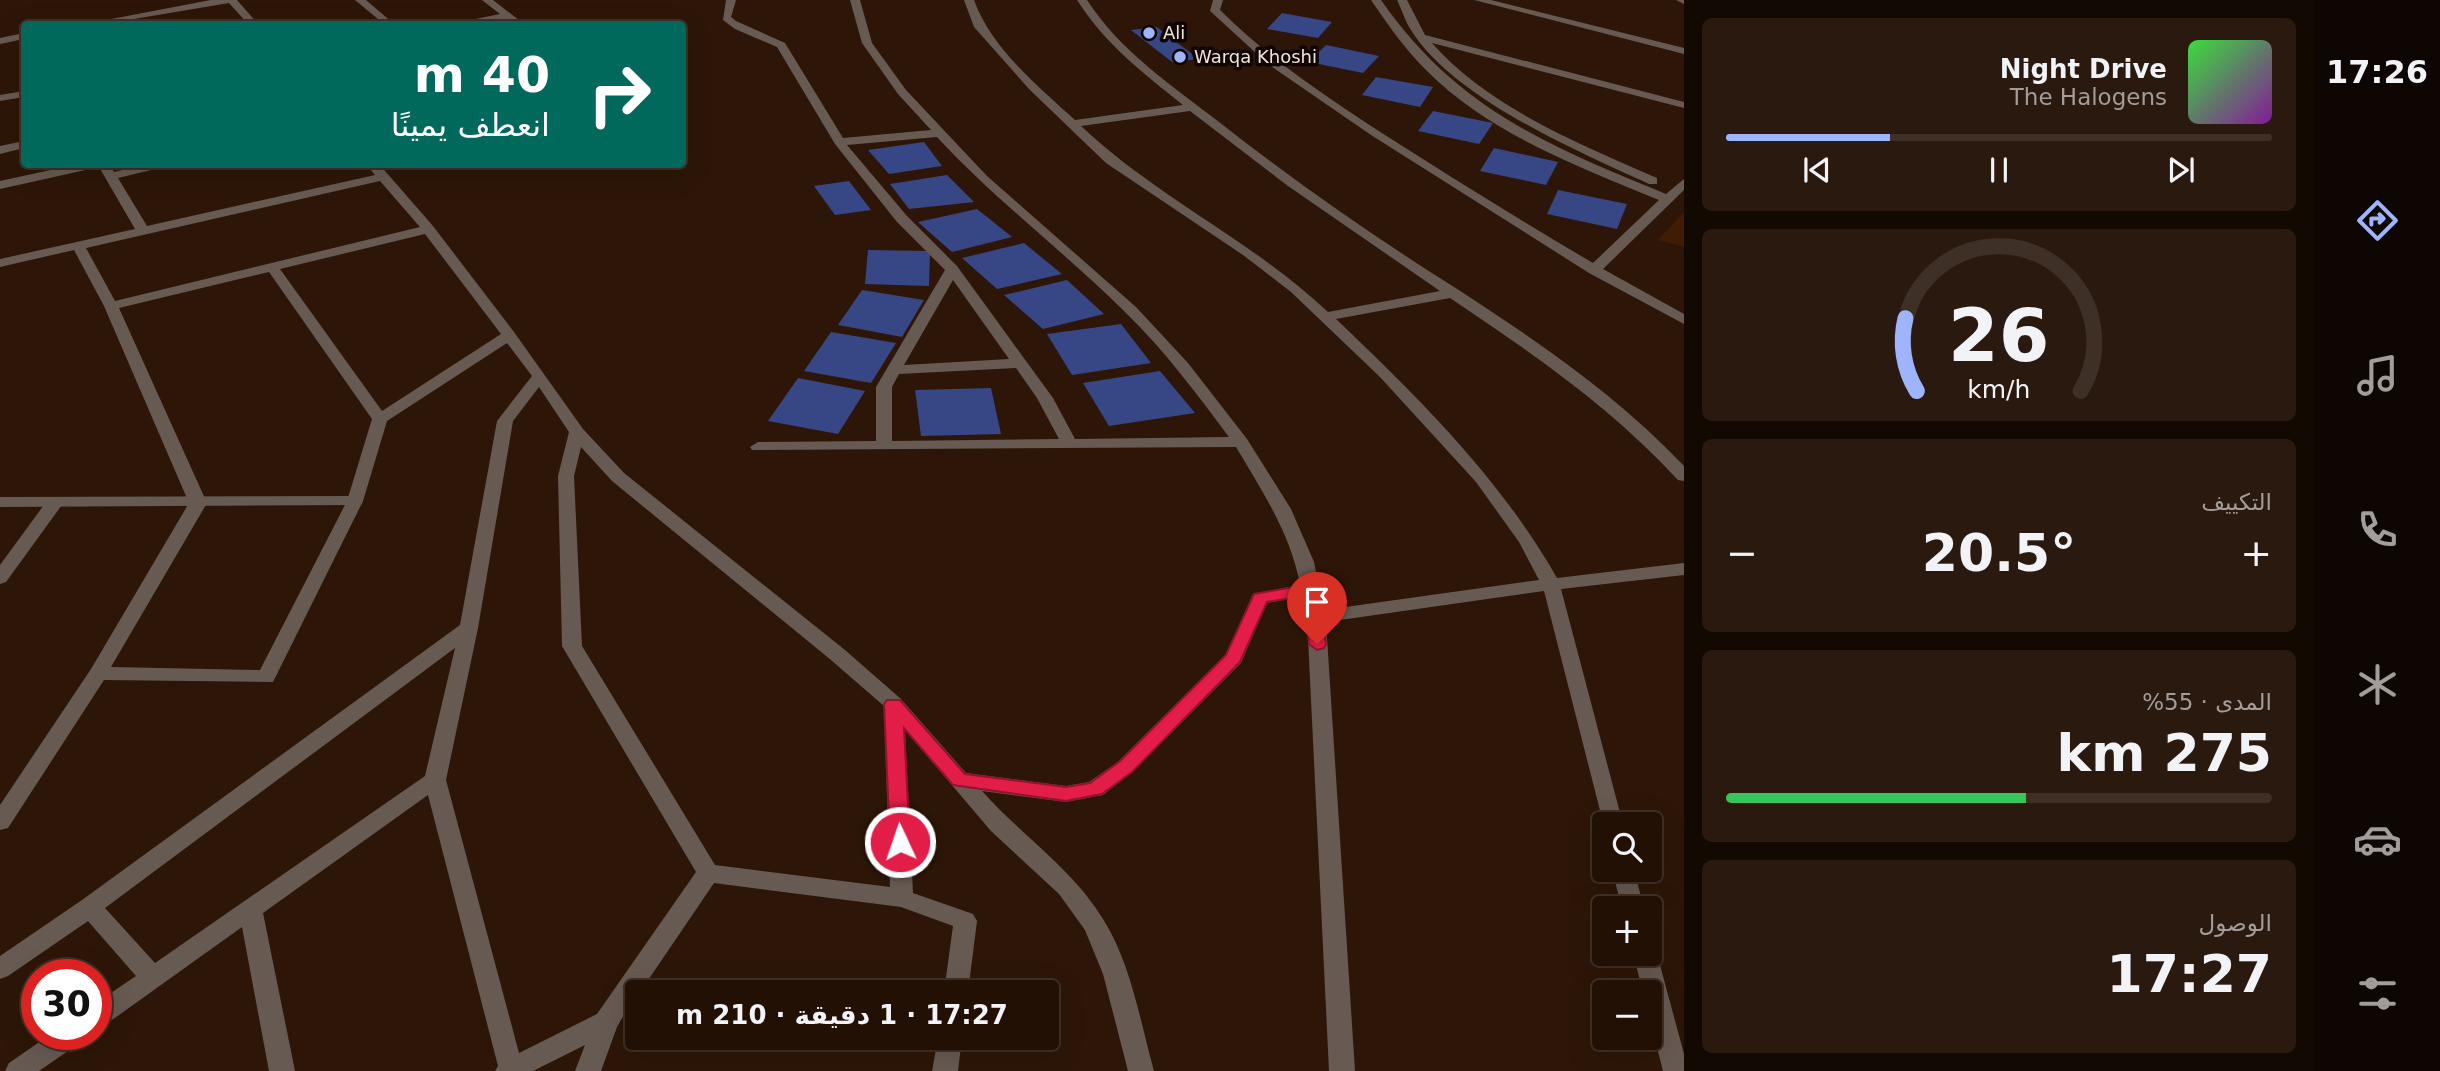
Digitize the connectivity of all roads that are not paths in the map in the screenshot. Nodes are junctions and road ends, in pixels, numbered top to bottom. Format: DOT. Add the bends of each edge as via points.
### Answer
graph roads {
  1 [pos="230,0"];
  2 [pos="360,0"];
  3 [pos="487,0"];
  4 [pos="731,0"];
  5 [pos="855,0"];
  6 [pos="969,0"];
  7 [pos="1083,0"];
  8 [pos="1205,0"];
  9 [pos="1376,0"];
  10 [pos="1402,0"];
  11 [pos="1479,0"];
  12 [pos="1217,5"];
  13 [pos="506,16"];
  14 [pos="108,21"];
  15 [pos="250,21"];
  16 [pos="385,21"];
  17 [pos="480,21"];
  18 [pos="514,21"];
  19 [pos="21,37"];
  20 [pos="1423,37"];
  21 [pos="0,41"];
  22 [pos="1684,51"];
  23 [pos="21,94"];
  24 [pos="0,98"];
  25 [pos="1684,105"];
  26 [pos="1193,107"];
  27 [pos="1073,124"];
  28 [pos="942,134"];
  29 [pos="839,142"];
  30 [pos="21,146"];
  31 [pos="0,150"];
  32 [pos="79,168"];
  33 [pos="127,168"];
  34 [pos="376,168"];
  35 [pos="106,170"];
  36 [pos="383,177"];
  37 [pos="0,186"];
  38 [pos="1676,191"];
  39 [pos="428,229"];
  40 [pos="143,231"];
  41 [pos="78,245"];
  42 [pos="0,263"];
  43 [pos="273,268"];
  44 [pos="952,269"];
  45 [pos="1594,270"];
  46 [pos="1453,293"];
  47 [pos="111,306"];
  48 [pos="1325,317"];
  49 [pos="1684,320"];
  50 [pos="509,335"];
  51 [pos="1020,363"];
  52 [pos="894,370"];
  53 [pos="540,376"];
  54 [pos="380,419"];
  55 [pos="577,432"];
  56 [pos="1241,442"];
  57 [pos="1069,443"];
  58 [pos="884,445"];
  59 [pos="758,447"];
  60 [pos="1684,476"];
  61 [pos="355,501"];
  62 [pos="0,502"];
  63 [pos="55,502"];
  64 [pos="198,503"];
  65 [pos="1684,569"];
  66 [pos="0,578"];
  67 [pos="1551,584"];
  68 [pos="1310,589"];
  69 [pos="1316,617"];
  70 [pos="469,628"];
  71 [pos="98,673"];
  72 [pos="894,704"];
  73 [pos="435,780"];
  74 [pos="959,780"];
  75 [pos="1609,812"];
  76 [pos="0,822"];
  77 [pos="708,873"];
  78 [pos="902,898"];
  79 [pos="90,907"];
  80 [pos="251,911"];
  81 [pos="1648,966"];
  82 [pos="0,969"];
  83 [pos="153,978"];
  84 [pos="958,980"];
  85 [pos="112,1006"];
  86 [pos="606,1022"];
  87 [pos="49,1050"];
  88 [pos="948,1050"];
  89 [pos="509,1070"];
  90 [pos="18,1071"];
  91 [pos="282,1071"];
  92 [pos="588,1071"];
  93 [pos="945,1071"];
  94 [pos="1141,1071"];
  95 [pos="1342,1071"];
  96 [pos="1676,1071"];
  1 -- 14 [label="street"];
  1 -- 15 [label="street"];
  2 -- 16 [label="street"];
  3 -- 13 [label="street"];
  4 -- 29 [label="street" via="726,18 740,29 781,45"];
  5 -- 28 [label="street" via="867,43 902,92"];
  6 -- 27 [label="street" via="987,37"];
  7 -- 26 [label="street" via="1107,37"];
  8 -- 12 [label="street"];
  9 -- 38 [label="street" via="1417,58 1463,97 1582,164"];
  10 -- 20 [label="street"];
  11 -- 22 [label="street"];
  12 -- 45 [label="street" via="1241,38 1340,109 1481,203"];
  13 -- 17 [label="street"];
  13 -- 18 [label="street"];
  19 -- 21 [label="street"];
  20 -- 25 [label="street"];
  20 -- 38 [label="street" via="1460,74 1529,121"];
  23 -- 24 [label="street"];
  26 -- 27 [label="street"];
  26 -- 46 [label="street" via="1289,181"];
  27 -- 48 [label="street" via="1110,160 1248,252"];
  28 -- 29 [label="street"];
  28 -- 56 [label="street" via="983,179 1131,310 1183,366"];
  29 -- 44 [label="street" via="902,219"];
  30 -- 31 [label="street"];
  32 -- 37 [label="street"];
  33 -- 35 [label="street"];
  34 -- 36 [label="street"];
  35 -- 40 [label="street"];
  36 -- 39 [label="street"];
  36 -- 40 [label="street"];
  38 -- 45 [label="street"];
  39 -- 43 [label="street"];
  39 -- 50 [label="street"];
  40 -- 41 [label="street"];
  41 -- 42 [label="street"];
  41 -- 47 [label="street"];
  43 -- 47 [label="street"];
  43 -- 54 [label="street"];
  44 -- 51 [label="street"];
  44 -- 52 [label="street"];
  45 -- 49 [label="street"];
  46 -- 48 [label="street"];
  46 -- 60 [label="street" via="1553,358 1638,426"];
  47 -- 64 [label="street"];
  48 -- 67 [label="street" via="1482,478"];
  50 -- 53 [label="street"];
  50 -- 54 [label="street"];
  51 -- 52 [label="street"];
  51 -- 57 [label="street"];
  52 -- 58 [label="street" via="884,387"];
  53 -- 55 [label="street"];
  53 -- 70 [label="street" via="505,421"];
  54 -- 61 [label="street"];
  55 -- 72 [label="street" via="618,477"];
  55 -- 77 [label="street" via="566,476 572,646"];
  56 -- 57 [label="street"];
  56 -- 68 [label="street" via="1282,509 1305,562"];
  57 -- 58 [label="street"];
  58 -- 59 [label="street"];
  61 -- 64 [label="street"];
  61 -- 71 [label="street" via="266,677"];
  62 -- 63 [label="street"];
  63 -- 64 [label="street"];
  63 -- 66 [label="street"];
  64 -- 71 [label="street"];
  65 -- 67 [label="street"];
  67 -- 69 [label="street"];
  67 -- 75 [label="street"];
  68 -- 69 [label="street"];
  68 -- 74 [label="street" via="1260,598 1234,658 1125,767 1095,789 1066,794"];
  69 -- 95 [label="street"];
  70 -- 73 [label="street"];
  70 -- 79 [label="street"];
  71 -- 76 [label="street"];
  72 -- 74 [label="street"];
  72 -- 78 [label="street"];
  73 -- 80 [label="street"];
  73 -- 89 [label="street"];
  74 -- 94 [label="street" via="999,825 1067,888 1095,925 1115,974"];
  77 -- 78 [label="street"];
  77 -- 86 [label="street"];
  78 -- 84 [label="street" via="965,921"];
  79 -- 82 [label="street"];
  79 -- 83 [label="street"];
  80 -- 83 [label="street"];
  80 -- 91 [label="street"];
  81 -- 96 [label="street"];
  83 -- 85 [label="street"];
  86 -- 89 [label="street"];
  86 -- 92 [label="street"];
  87 -- 90 [label="street"];
  88 -- 93 [label="street"];
}
